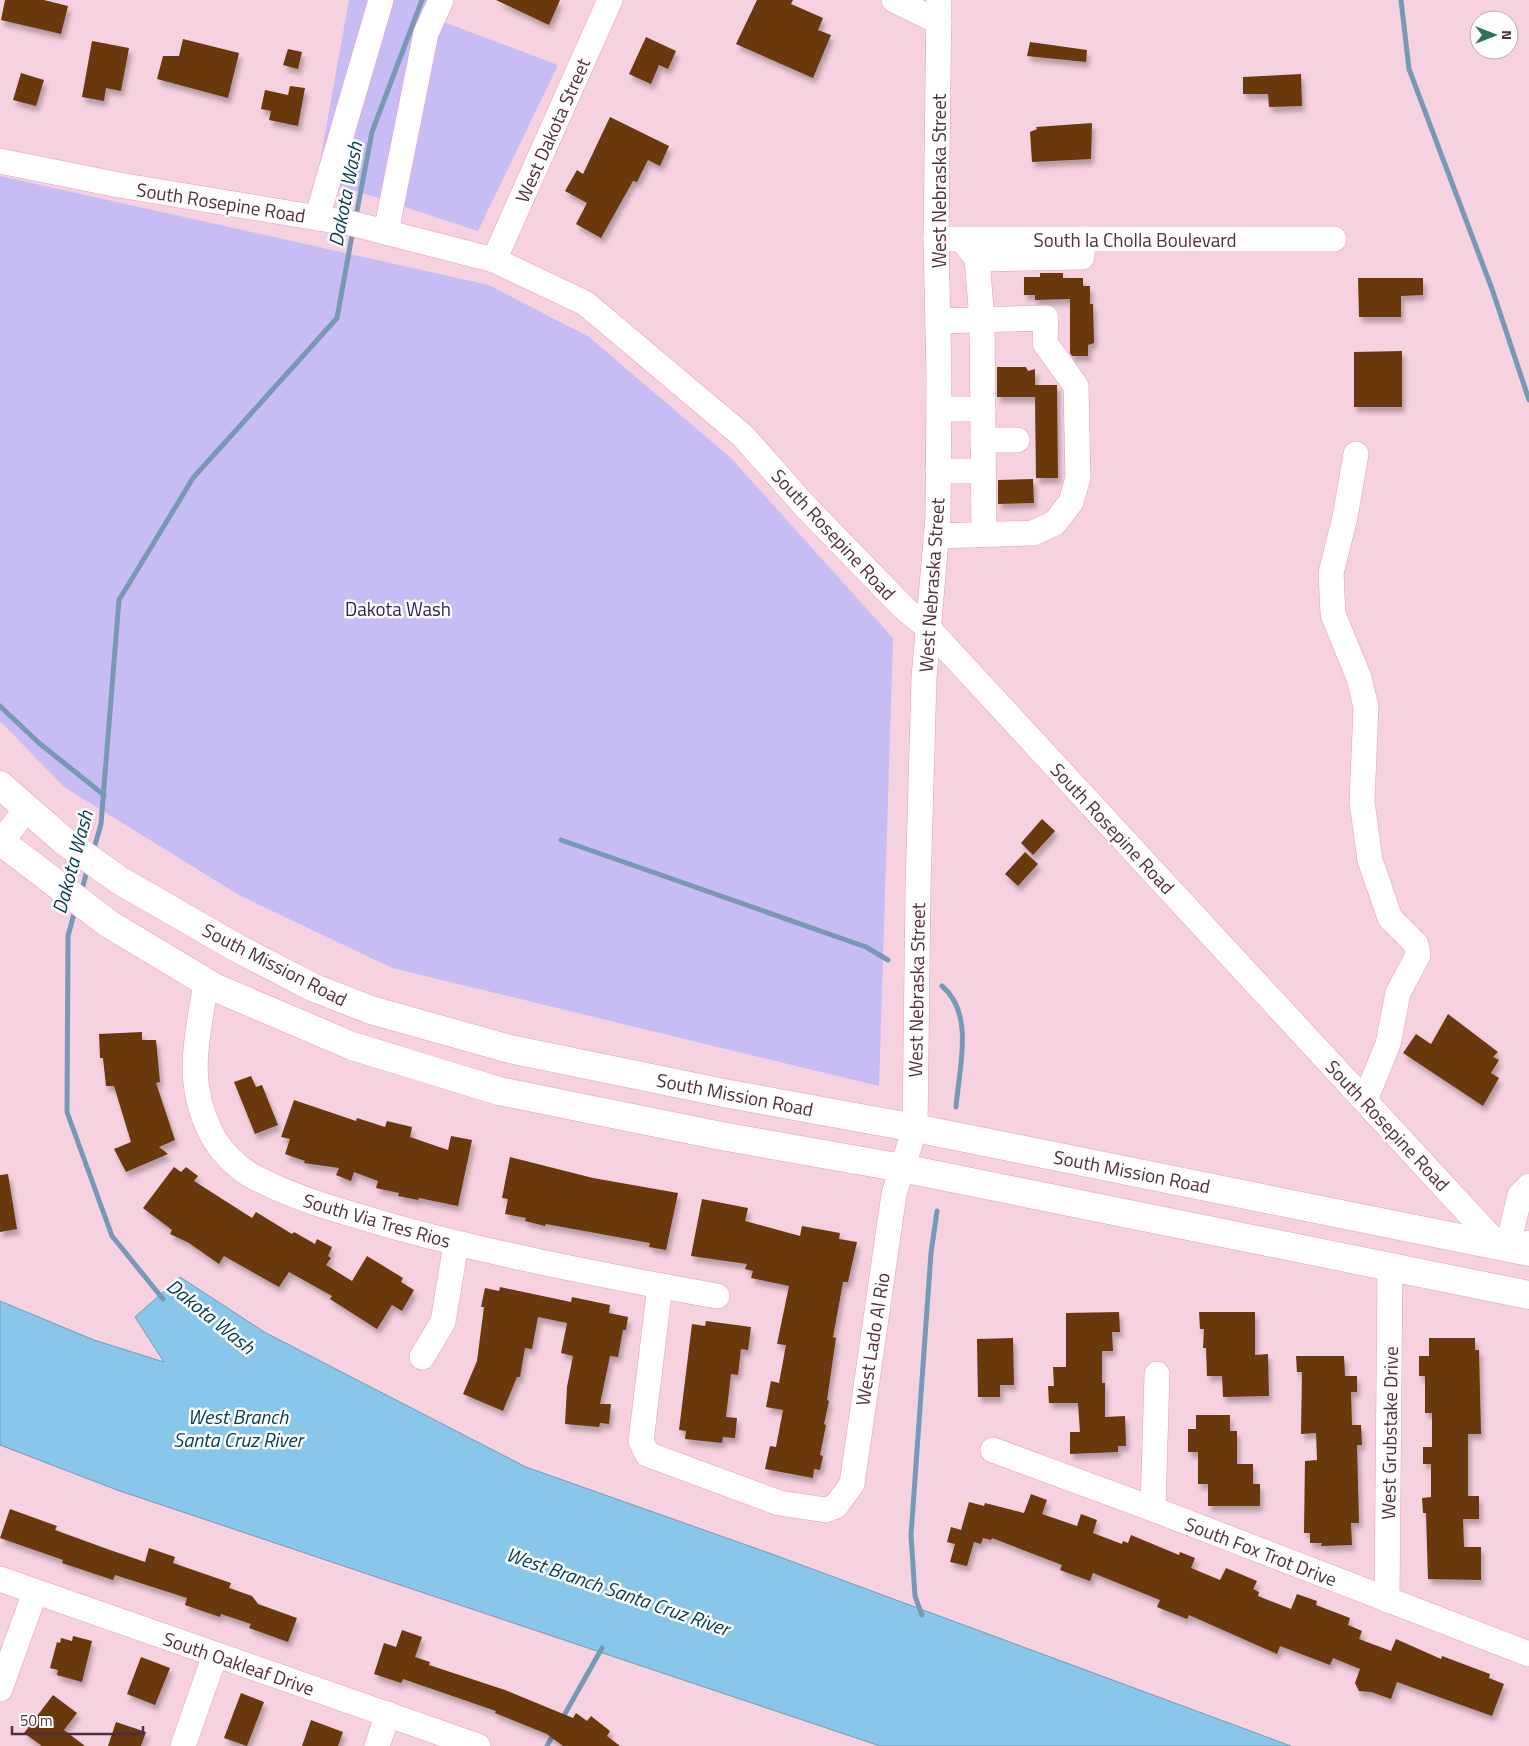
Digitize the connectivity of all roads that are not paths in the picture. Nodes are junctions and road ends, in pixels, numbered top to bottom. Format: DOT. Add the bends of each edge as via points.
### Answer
graph roads {
  1 [pos="382,0"];
  2 [pos="441,0"];
  3 [pos="610,0"];
  4 [pos="894,0"];
  5 [pos="939,11"];
  6 [pos="0,161"];
  7 [pos="317,218"];
  8 [pos="386,232"];
  9 [pos="936,239"];
  10 [pos="962,239"];
  11 [pos="1083,239"];
  12 [pos="1334,239"];
  13 [pos="977,259"];
  14 [pos="494,260"];
  15 [pos="982,320"];
  16 [pos="938,321"];
  17 [pos="939,409"];
  18 [pos="983,409"];
  19 [pos="983,440"];
  20 [pos="1017,440"];
  21 [pos="1356,454"];
  22 [pos="938,471"];
  23 [pos="983,471"];
  24 [pos="984,534"];
  25 [pos="936,536"];
  26 [pos="928,628"];
  27 [pos="0,786"];
  28 [pos="26,809"];
  29 [pos="0,842"];
  30 [pos="206,982"];
  31 [pos="445,1031"];
  32 [pos="433,1070"];
  33 [pos="1365,1100"];
  34 [pos="915,1128"];
  35 [pos="902,1168"];
  36 [pos="1529,1186"];
  37 [pos="456,1244"];
  38 [pos="1519,1248"];
  39 [pos="1390,1267"];
  40 [pos="660,1286"];
  41 [pos="1519,1294"];
  42 [pos="717,1296"];
  43 [pos="422,1357"];
  44 [pos="1157,1374"];
  45 [pos="993,1450"];
  46 [pos="1153,1509"];
  47 [pos="0,1579"];
  48 [pos="35,1592"];
  49 [pos="1387,1600"];
  50 [pos="1529,1654"];
  51 [pos="215,1655"];
  52 [pos="0,1690"];
  53 [pos="388,1714"];
  54 [pos="182,1746"];
  55 [pos="377,1746"];
  56 [pos="478,1746"];
  1 -- 7 [label="street"];
  2 -- 8 [label="street" via="426,33"];
  3 -- 14 [label="street, West Dakota Street"];
  4 -- 5 [label="street"];
  5 -- 9 [label="street, West Nebraska Street"];
  6 -- 7 [label="street, South Rosepine Road" via="119,185"];
  7 -- 8 [label="street, South Rosepine Road"];
  8 -- 14 [label="street, South Rosepine Road"];
  9 -- 10 [label="street, South la Cholla Boulevard"];
  9 -- 16 [label="street, West Nebraska Street"];
  10 -- 11 [label="street, South la Cholla Boulevard"];
  10 -- 13 [label="street"];
  11 -- 12 [label="street, South la Cholla Boulevard"];
  11 -- 13 [label="street" via="1082,257"];
  13 -- 15 [label="street"];
  14 -- 26 [label="street, South Rosepine Road" via="585,304 743,436 804,505 904,608"];
  15 -- 16 [label="street"];
  15 -- 18 [label="street"];
  15 -- 24 [label="street" via="1046,318 1045,343 1076,386 1078,478 1071,502 1056,523 1033,533"];
  16 -- 17 [label="street, West Nebraska Street"];
  17 -- 18 [label="street"];
  17 -- 22 [label="street, West Nebraska Street"];
  18 -- 19 [label="street"];
  19 -- 20 [label="street"];
  19 -- 23 [label="street"];
  21 -- 33 [label="street" via="1331,573 1333,614 1360,678 1366,707 1362,802 1370,860 1390,918 1416,944 1418,954 1398,993 1388,1044"];
  22 -- 23 [label="street"];
  22 -- 25 [label="street, West Nebraska Street"];
  23 -- 24 [label="street"];
  24 -- 25 [label="street"];
  25 -- 26 [label="street, West Nebraska Street"];
  26 -- 33 [label="street, South Rosepine Road"];
  26 -- 34 [label="street, West Nebraska Street" via="918,889"];
  27 -- 28 [label="main road, South Mission Road"];
  28 -- 29 [label="street"];
  28 -- 31 [label="main road, South Mission Road" via="119,880 236,948 312,987 371,1010"];
  29 -- 30 [label="main road, South Mission Road" via="109,924"];
  30 -- 32 [label="main road, South Mission Road" via="352,1046"];
  30 -- 37 [label="street, South Via Tres Rios" via="193,1066 199,1102 211,1134 228,1157 254,1178 312,1203"];
  31 -- 32 [label="main road"];
  31 -- 34 [label="main road, South Mission Road" via="510,1049"];
  32 -- 35 [label="main road, South Mission Road" via="509,1093 716,1136"];
  33 -- 38 [label="street, South Rosepine Road"];
  34 -- 35 [label="street, West Nebraska Street"];
  34 -- 38 [label="main road, South Mission Road"];
  35 -- 39 [label="main road, South Mission Road"];
  35 -- 40 [label="street, West Lado Al Rio" via="894,1198 852,1484 836,1506 826,1510 779,1503 648,1454 641,1441"];
  36 -- 38 [label="street" via="1520,1195 1511,1232"];
  37 -- 40 [label="street, South Via Tres Rios"];
  37 -- 43 [label="street" via="443,1322"];
  38 -- 41 [label="main road"];
  39 -- 41 [label="main road, South Mission Road"];
  39 -- 49 [label="street, West Grubstake Drive"];
  40 -- 42 [label="street, South Via Tres Rios"];
  44 -- 46 [label="street"];
  45 -- 46 [label="street, South Fox Trot Drive"];
  46 -- 49 [label="street, South Fox Trot Drive"];
  47 -- 48 [label="street, South Oakleaf Drive"];
  48 -- 51 [label="street, South Oakleaf Drive"];
  48 -- 52 [label="street"];
  49 -- 50 [label="street, South Fox Trot Drive"];
  51 -- 53 [label="street, South Oakleaf Drive"];
  51 -- 54 [label="street"];
  53 -- 55 [label="street"];
  53 -- 56 [label="street, South Oakleaf Drive"];
}
